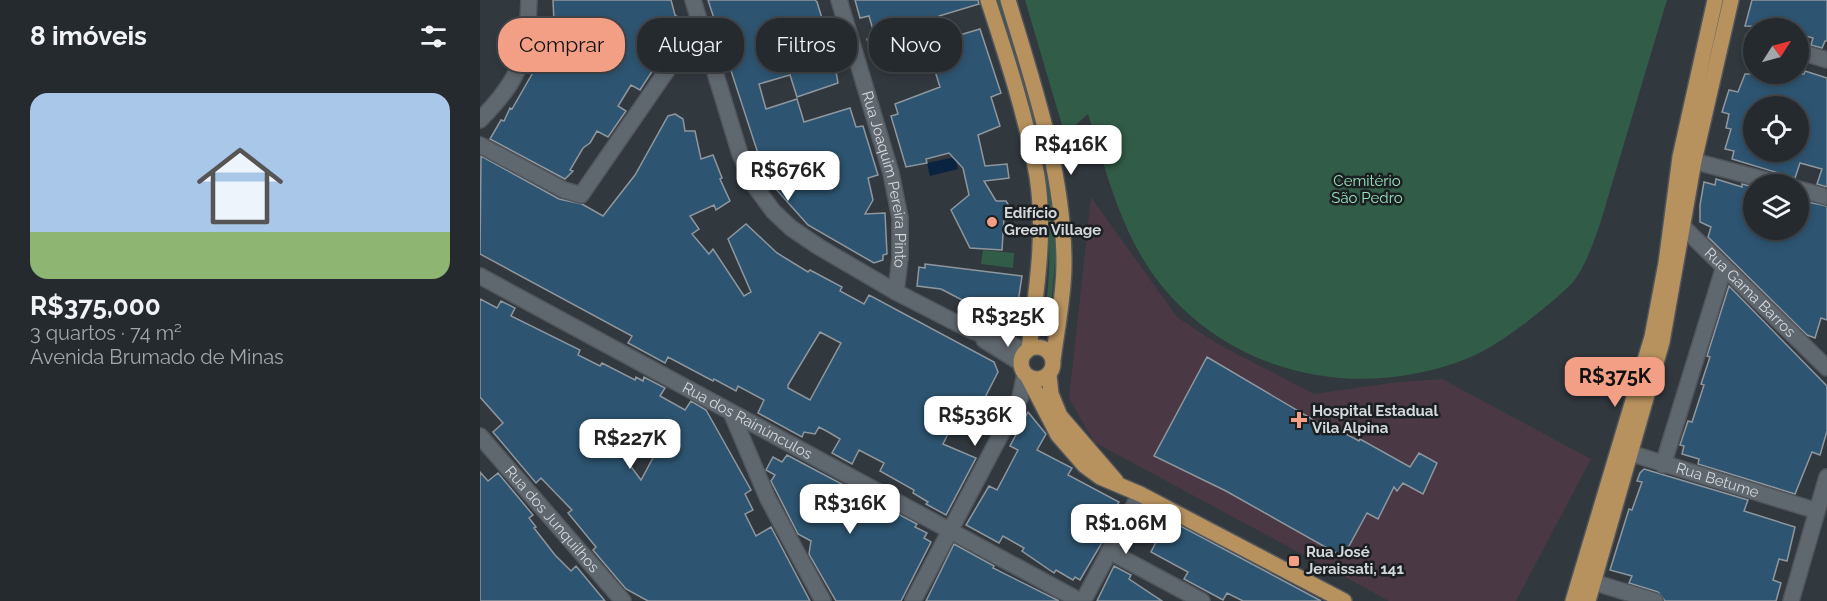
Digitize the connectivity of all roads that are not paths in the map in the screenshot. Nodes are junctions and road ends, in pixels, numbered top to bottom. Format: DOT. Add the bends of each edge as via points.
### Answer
graph roads {
  1 [pos="529,0"];
  2 [pos="693,0"];
  3 [pos="839,0"];
  4 [pos="988,0"];
  5 [pos="1008,0"];
  6 [pos="1716,0"];
  7 [pos="1731,0"];
  8 [pos="698,18"];
  9 [pos="1809,54"];
  10 [pos="1827,60"];
  11 [pos="666,72"];
  12 [pos="714,72"];
  13 [pos="480,120"];
  14 [pos="480,145"];
  15 [pos="1687,159"];
  16 [pos="1743,174"];
  17 [pos="1809,192"];
  18 [pos="1827,197"];
  19 [pos="1677,221"];
  20 [pos="1724,267"];
  21 [pos="480,276"];
  22 [pos="896,292"];
  23 [pos="1053,360"];
  24 [pos="1026,363"];
  25 [pos="1827,368"];
  26 [pos="1049,375"];
  27 [pos="731,412"];
  28 [pos="480,436"];
  29 [pos="1625,451"];
  30 [pos="1663,465"];
  31 [pos="1827,477"];
  32 [pos="1118,483"];
  33 [pos="1140,494"];
  34 [pos="1817,511"];
  35 [pos="950,529"];
  36 [pos="1109,551"];
  37 [pos="1587,580"];
  38 [pos="623,601"];
  39 [pos="823,601"];
  40 [pos="913,601"];
  41 [pos="1081,601"];
  42 [pos="1202,601"];
  43 [pos="1344,601"];
  44 [pos="1573,601"];
  45 [pos="1588,601"];
  46 [pos="1655,601"];
  47 [pos="1791,601"];
  1 -- 13 [label="street" via="521,66 513,82"];
  2 -- 8 [label="street"];
  3 -- 22 [label="street, Rua Joaquim Pereira Pinto" via="891,172 900,218"];
  4 -- 24 [label="main road" via="1018,96 1037,178 1039,264"];
  5 -- 23 [label="main road" via="1048,134 1060,213 1064,265"];
  6 -- 15 [label="main road"];
  7 -- 15 [label="main road"];
  9 -- 10 [label="street"];
  11 -- 14 [label="street" via="581,195 564,190"];
  12 -- 22 [label="street" via="740,154 754,185 773,211 819,247"];
  15 -- 16 [label="street"];
  15 -- 19 [label="main road"];
  17 -- 18 [label="street"];
  19 -- 20 [label="street, Rua Gama Barros"];
  19 -- 29 [label="main road"];
  20 -- 25 [label="street, Rua Gama Barros"];
  20 -- 30 [label="street"];
  21 -- 27 [label="street, Rua dos Rainúnculos"];
  22 -- 24 [label="street" via="972,331 1009,343"];
  23 -- 24 [label="main road" via="1044,348"];
  23 -- 26 [label="main road"];
  24 -- 26 [label="main road" via="1039,380"];
  24 -- 32 [label="main road" via="1058,435 1085,466"];
  24 -- 35 [label="street" via="1020,398"];
  26 -- 32 [label="main road" via="1060,416"];
  27 -- 35 [label="street, Rua dos Rainúnculos"];
  27 -- 39 [label="street" via="768,499"];
  28 -- 38 [label="street, Rua dos Junquilhos"];
  29 -- 30 [label="street, Rua Betume"];
  29 -- 37 [label="main road"];
  30 -- 34 [label="street, Rua Betume"];
  31 -- 34 [label="street"];
  32 -- 33 [label="main road"];
  33 -- 36 [label="street"];
  33 -- 43 [label="main road"];
  34 -- 47 [label="street"];
  35 -- 40 [label="street"];
  35 -- 41 [label="street, Rua dos Rainúnculos"];
  36 -- 41 [label="street"];
  36 -- 42 [label="street"];
  37 -- 44 [label="main road"];
  37 -- 45 [label="main road"];
  37 -- 46 [label="street"];
}
